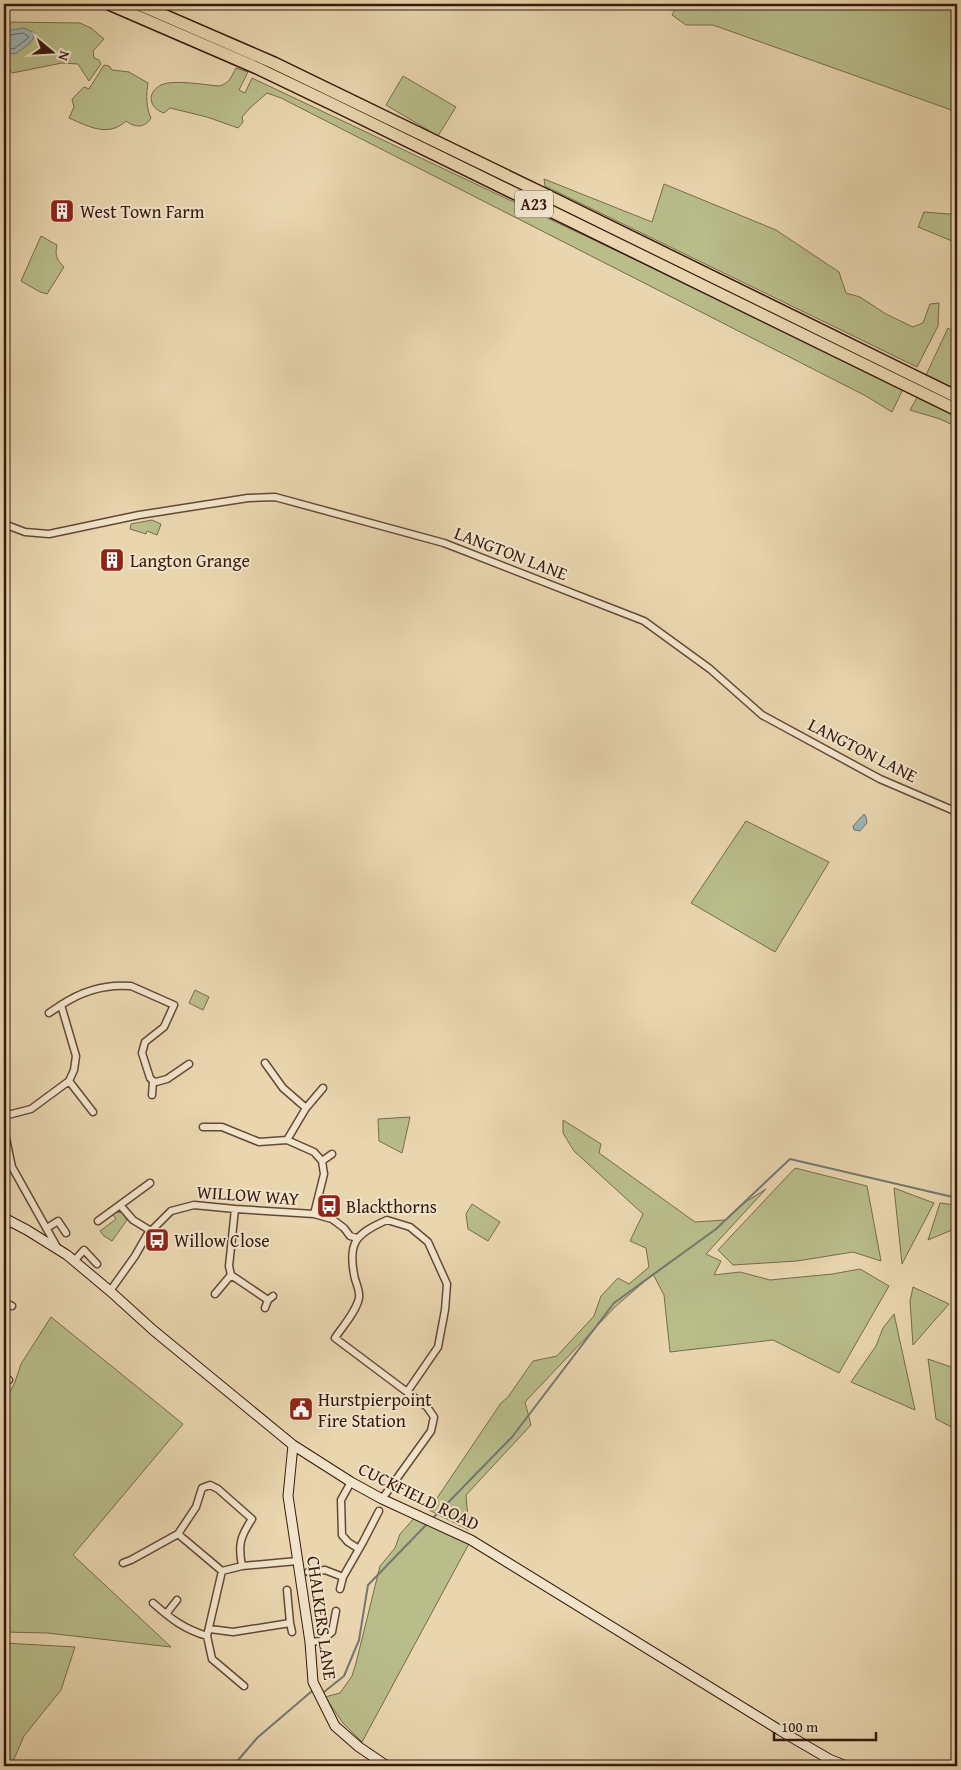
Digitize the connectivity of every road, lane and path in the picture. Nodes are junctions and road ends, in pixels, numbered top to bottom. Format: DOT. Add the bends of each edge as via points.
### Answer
graph roads {
  1 [pos="109,4"];
  2 [pos="138,4"];
  3 [pos="957,397"];
  4 [pos="957,410"];
  5 [pos="4,524"];
  6 [pos="957,812"];
  7 [pos="62,1005"];
  8 [pos="48,1013"];
  9 [pos="265,1063"];
  10 [pos="186,1064"];
  11 [pos="69,1081"];
  12 [pos="153,1081"];
  13 [pos="323,1088"];
  14 [pos="152,1095"];
  15 [pos="306,1108"];
  16 [pos="93,1112"];
  17 [pos="4,1116"];
  18 [pos="203,1127"];
  19 [pos="4,1129"];
  20 [pos="287,1140"];
  21 [pos="332,1154"];
  22 [pos="322,1161"];
  23 [pos="150,1183"];
  24 [pos="120,1205"];
  25 [pos="236,1209"];
  26 [pos="314,1214"];
  27 [pos="4,1218"];
  28 [pos="98,1221"];
  29 [pos="47,1228"];
  30 [pos="151,1231"];
  31 [pos="66,1233"];
  32 [pos="357,1238"];
  33 [pos="58,1248"];
  34 [pos="74,1261"];
  35 [pos="97,1264"];
  36 [pos="230,1275"];
  37 [pos="110,1291"];
  38 [pos="215,1294"];
  39 [pos="4,1302"];
  40 [pos="12,1306"];
  41 [pos="265,1308"];
  42 [pos="407,1392"];
  43 [pos="293,1445"];
  44 [pos="351,1482"];
  45 [pos="382,1499"];
  46 [pos="379,1511"];
  47 [pos="178,1534"];
  48 [pos="359,1549"];
  49 [pos="297,1561"];
  50 [pos="123,1563"];
  51 [pos="242,1566"];
  52 [pos="222,1571"];
  53 [pos="308,1572"];
  54 [pos="342,1577"];
  55 [pos="287,1590"];
  56 [pos="340,1590"];
  57 [pos="177,1600"];
  58 [pos="153,1602"];
  59 [pos="336,1611"];
  60 [pos="166,1614"];
  61 [pos="290,1623"];
  62 [pos="210,1629"];
  63 [pos="292,1632"];
  64 [pos="207,1636"];
  65 [pos="310,1642"];
  66 [pos="244,1686"];
  67 [pos="387,1766"];
  68 [pos="846,1766"];
  1 -- 4 [label="highway, A23" via="257,68"];
  2 -- 3 [label="highway, A23" via="283,67"];
  5 -- 6 [label="street, LANGTON LANE" via="25,532 48,534 139,515 248,498 275,498 444,543 644,621 710,669 762,715 880,779"];
  7 -- 8 [label="street"];
  7 -- 11 [label="street" via="76,1056"];
  7 -- 12 [label="street" via="88,991 124,986 138,988 177,1007 164,1027 145,1042 142,1049"];
  9 -- 15 [label="street" via="283,1088"];
  10 -- 12 [label="street" via="163,1080"];
  11 -- 16 [label="street"];
  11 -- 17 [label="street" via="31,1109"];
  12 -- 14 [label="street"];
  13 -- 15 [label="street"];
  15 -- 20 [label="street"];
  18 -- 20 [label="street" via="222,1127 259,1142"];
  19 -- 29 [label="street" via="12,1167"];
  20 -- 22 [label="street" via="314,1152"];
  21 -- 22 [label="street"];
  22 -- 26 [label="street" via="324,1174"];
  23 -- 24 [label="street"];
  24 -- 28 [label="street"];
  24 -- 30 [label="street" via="133,1220"];
  25 -- 26 [label="street, WILLOW WAY"];
  25 -- 30 [label="street, WILLOW WAY" via="186,1206 171,1211"];
  25 -- 36 [label="street"];
  26 -- 32 [label="street, WILLOW WAY" via="332,1219 350,1236"];
  27 -- 33 [label="street, CUCKFIELD ROAD"];
  29 -- 31 [label="street" via="58,1221"];
  29 -- 33 [label="street"];
  30 -- 37 [label="street, WILLOW WAY"];
  32 -- 42 [label="street" via="352,1263 360,1296 335,1338"];
  32 -- 42 [label="street" via="370,1227 387,1220 410,1227 428,1242 447,1284 438,1347"];
  33 -- 34 [label="street, CUCKFIELD ROAD"];
  34 -- 35 [label="street" via="84,1250"];
  34 -- 37 [label="street, CUCKFIELD ROAD"];
  36 -- 38 [label="street"];
  36 -- 41 [label="street" via="270,1298"];
  37 -- 43 [label="street, CUCKFIELD ROAD"];
  39 -- 40 [label="street"];
  42 -- 45 [label="street" via="427,1407 434,1417 431,1432"];
  43 -- 44 [label="street, CUCKFIELD ROAD"];
  43 -- 49 [label="street, CHALKERS LANE" via="288,1496"];
  44 -- 45 [label="street, CUCKFIELD ROAD"];
  44 -- 48 [label="street" via="341,1500 342,1535"];
  45 -- 68 [label="street, CUCKFIELD ROAD" via="479,1544 781,1731"];
  46 -- 48 [label="street"];
  47 -- 50 [label="street"];
  47 -- 51 [label="street" via="196,1507 202,1488 210,1485 218,1489 252,1519 242,1533 239,1551"];
  47 -- 52 [label="street"];
  48 -- 54 [label="street"];
  49 -- 51 [label="street"];
  49 -- 65 [label="street, CHALKERS LANE"];
  51 -- 52 [label="street"];
  52 -- 62 [label="street"];
  53 -- 54 [label="street" via="325,1570"];
  54 -- 56 [label="street"];
  55 -- 61 [label="street"];
  57 -- 60 [label="street"];
  58 -- 60 [label="street"];
  59 -- 65 [label="street" via="332,1632 321,1641"];
  60 -- 64 [label="street" via="190,1631"];
  61 -- 62 [label="street" via="233,1632"];
  61 -- 63 [label="street"];
  62 -- 64 [label="street"];
  64 -- 66 [label="street" via="212,1658"];
  65 -- 67 [label="street, CHALKERS LANE" via="313,1682 335,1726"];
}
